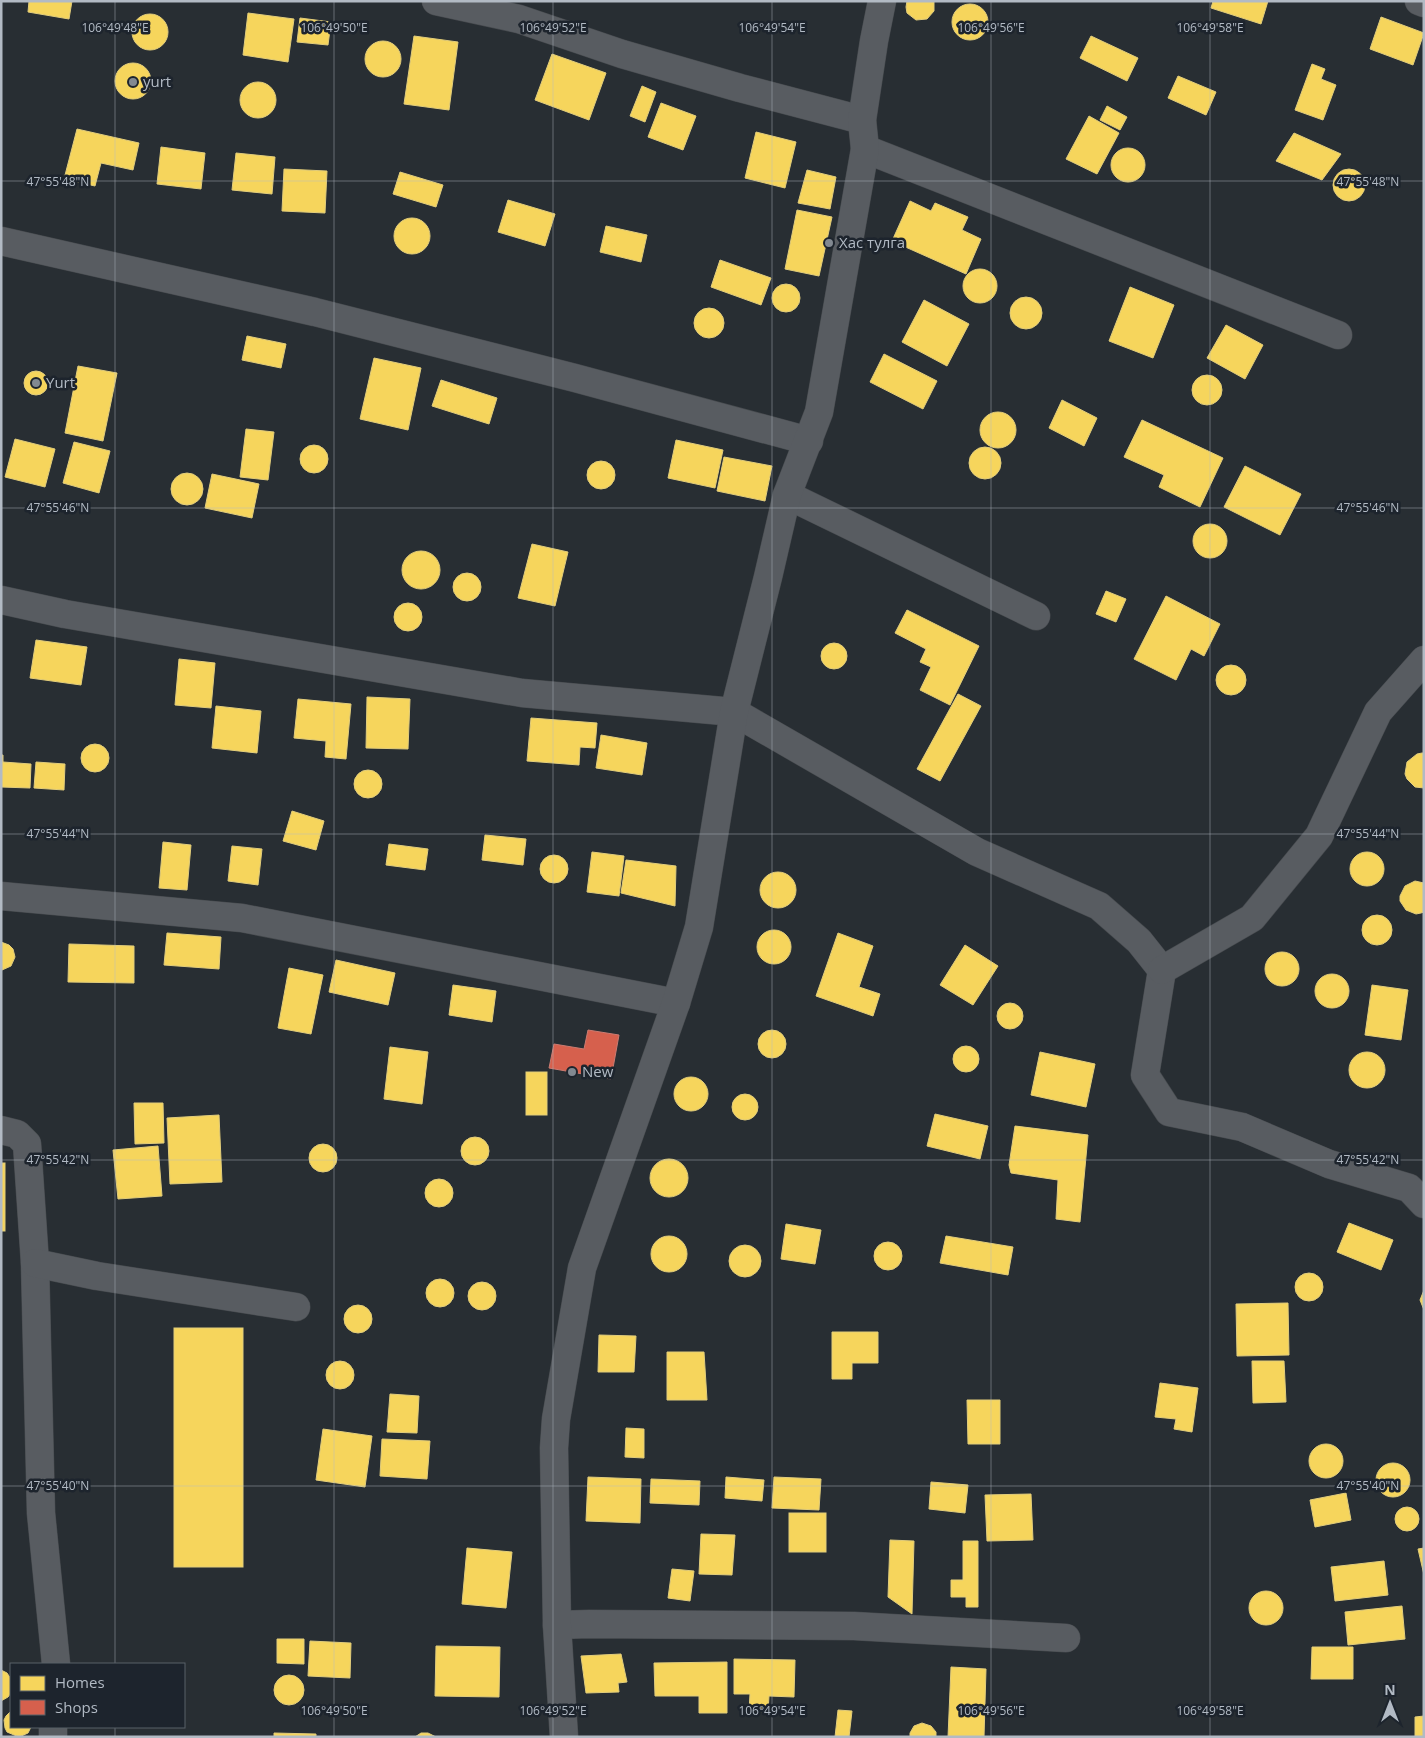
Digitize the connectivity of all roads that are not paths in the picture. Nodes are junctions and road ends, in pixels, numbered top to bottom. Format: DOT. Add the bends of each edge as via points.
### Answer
graph roads {
  1 [pos="436,1"];
  2 [pos="882,1"];
  3 [pos="1419,1"];
  4 [pos="1424,3"];
  5 [pos="862,120"];
  6 [pos="865,149"];
  7 [pos="1,241"];
  8 [pos="1338,335"];
  9 [pos="809,442"];
  10 [pos="787,496"];
  11 [pos="1,600"];
  12 [pos="1036,616"];
  13 [pos="1424,660"];
  14 [pos="734,712"];
  15 [pos="1,896"];
  16 [pos="1162,970"];
  17 [pos="676,1003"];
  18 [pos="1,1130"];
  19 [pos="1424,1204"];
  20 [pos="35,1263"];
  21 [pos="296,1306"];
  22 [pos="557,1625"];
  23 [pos="1066,1638"];
  24 [pos="56,1663"];
  25 [pos="564,1737"];
  1 -- 5 [label="street" via="519,20 622,54"];
  2 -- 5 [label="street"];
  3 -- 4 [label="street"];
  5 -- 6 [label="street"];
  6 -- 8 [label="street"];
  6 -- 9 [label="street" via="819,412"];
  7 -- 9 [label="street" via="324,315 575,378"];
  9 -- 10 [label="street"];
  10 -- 12 [label="street"];
  10 -- 14 [label="street"];
  11 -- 14 [label="street" via="65,614 522,693"];
  13 -- 16 [label="street" via="1378,712 1320,836 1252,918"];
  14 -- 16 [label="street" via="977,852 1099,906 1139,942"];
  14 -- 17 [label="street" via="699,927"];
  15 -- 17 [label="street" via="242,918"];
  16 -- 19 [label="street" via="1145,1075 1169,1112 1242,1127 1329,1164 1409,1188"];
  17 -- 22 [label="street" via="582,1268 556,1419"];
  18 -- 20 [label="street" via="17,1134 26,1144"];
  20 -- 21 [label="street" via="97,1276"];
  20 -- 24 [label="street" via="41,1512"];
  22 -- 23 [label="street" via="854,1626"];
  22 -- 25 [label="street"];
}
